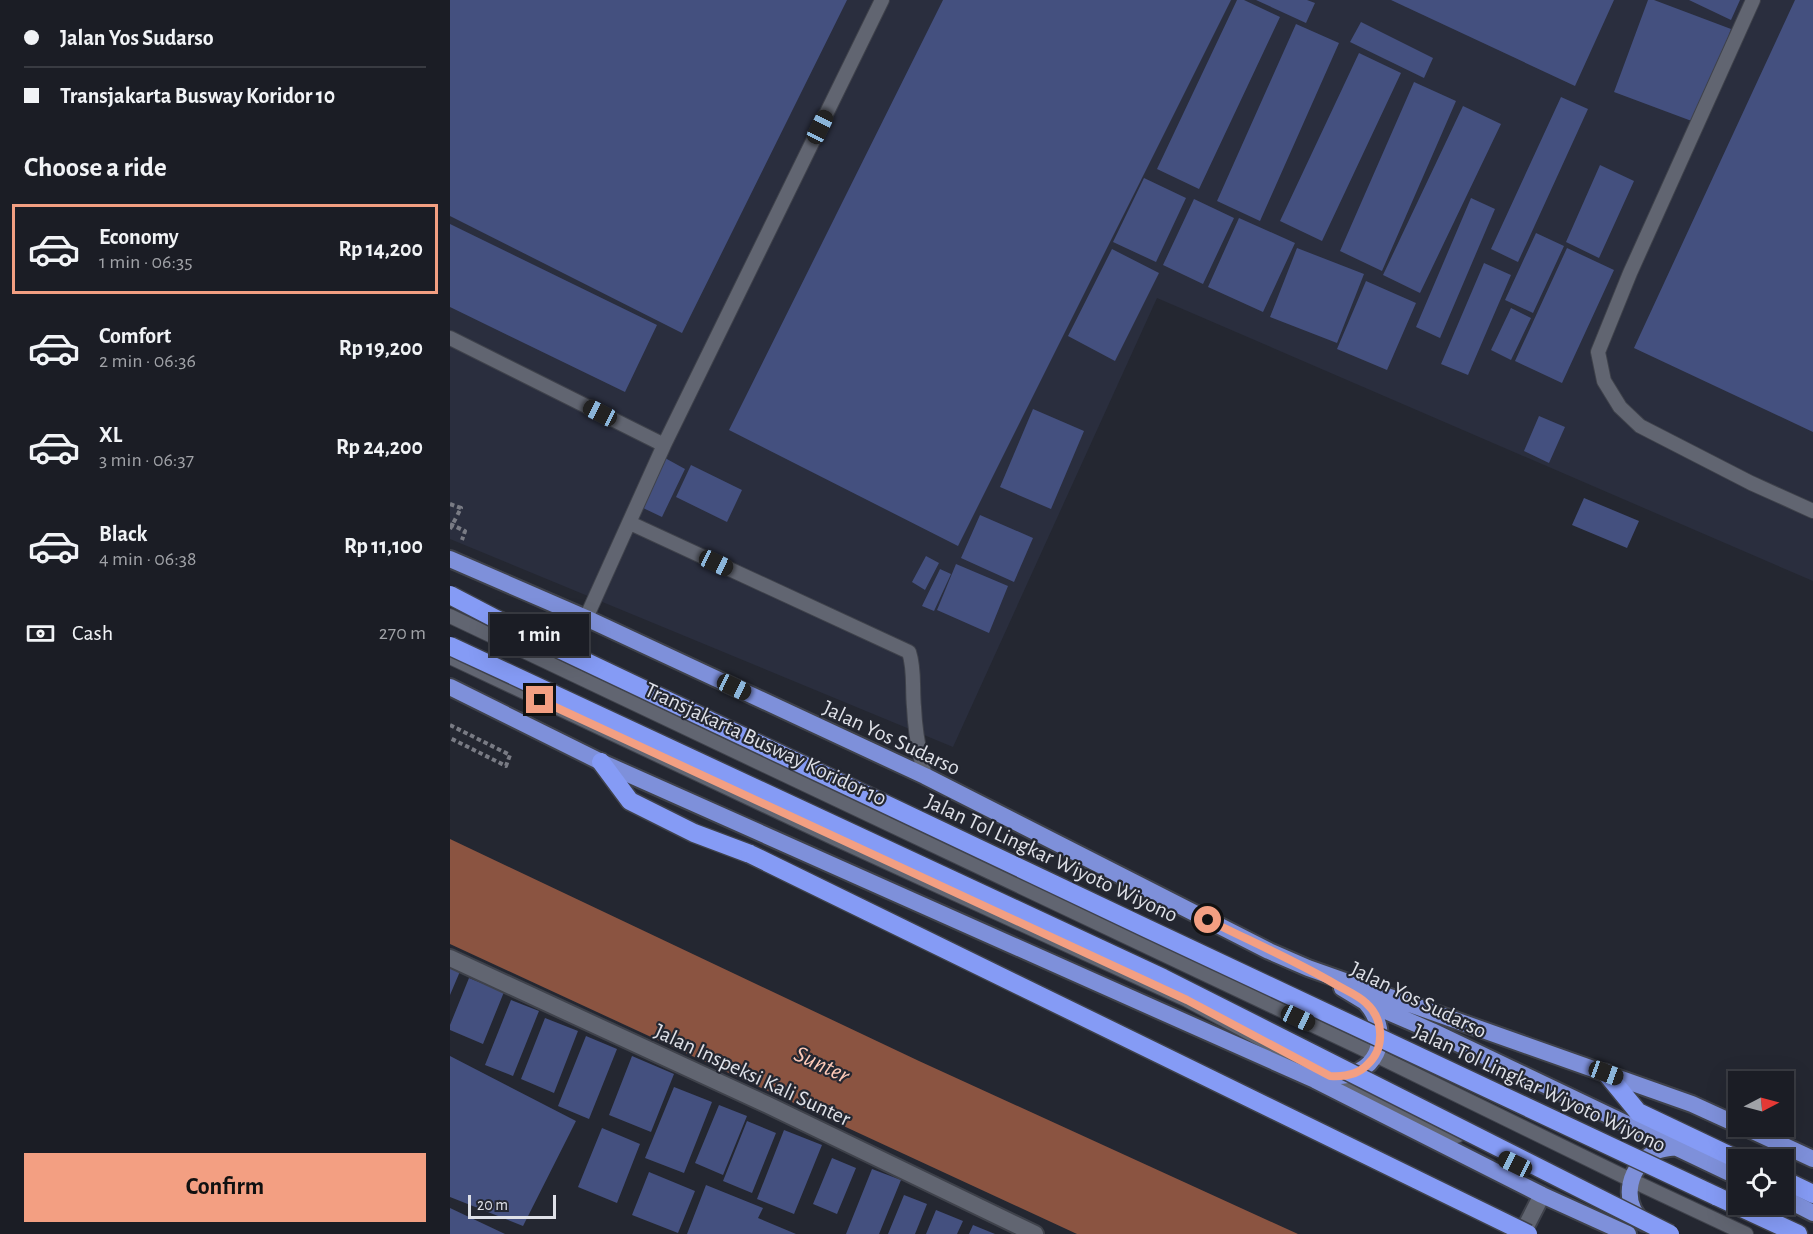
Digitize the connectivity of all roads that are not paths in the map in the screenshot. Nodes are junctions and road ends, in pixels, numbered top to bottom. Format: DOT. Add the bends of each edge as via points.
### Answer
graph roads {
  1 [pos="882,0"];
  2 [pos="1753,0"];
  3 [pos="450,338"];
  4 [pos="664,445"];
  5 [pos="1813,511"];
  6 [pos="630,524"];
  7 [pos="450,559"];
  8 [pos="450,596"];
  9 [pos="450,616"];
  10 [pos="586,618"];
  11 [pos="450,646"];
  12 [pos="450,657"];
  13 [pos="450,687"];
  14 [pos="601,762"];
  15 [pos="925,776"];
  16 [pos="450,958"];
  17 [pos="1308,968"];
  18 [pos="1365,1002"];
  19 [pos="1376,1055"];
  20 [pos="1606,1073"];
  21 [pos="1330,1076"];
  22 [pos="1728,1120"];
  23 [pos="1764,1137"];
  24 [pos="1681,1148"];
  25 [pos="1728,1155"];
  26 [pos="1813,1159"];
  27 [pos="1728,1171"];
  28 [pos="1630,1180"];
  29 [pos="1794,1185"];
  30 [pos="1813,1194"];
  31 [pos="1542,1195"];
  32 [pos="1794,1203"];
  33 [pos="1813,1213"];
  34 [pos="1035,1234"];
  35 [pos="1522,1234"];
  36 [pos="1528,1234"];
  37 [pos="1628,1234"];
  38 [pos="1659,1234"];
  39 [pos="1670,1234"];
  40 [pos="1746,1234"];
  41 [pos="1798,1234"];
  1 -- 4 [label="lane"];
  2 -- 5 [label="lane" via="1598,352 1604,381 1620,407 1640,426"];
  3 -- 4 [label="lane"];
  4 -- 6 [label="lane"];
  6 -- 10 [label="lane"];
  6 -- 15 [label="lane" via="909,652 917,746"];
  7 -- 10 [label="highway, Jalan Yos Sudarso"];
  8 -- 41 [label="highway, Jalan Tol Lingkar Wiyoto Wiyono, bridge" via="1104,909"];
  9 -- 19 [label="lane, Transjakarta Busway Koridor 10"];
  10 -- 15 [label="highway, Jalan Yos Sudarso"];
  11 -- 39 [label="highway, bridge" via="1163,978"];
  12 -- 21 [label="lane" via="1187,1000"];
  13 -- 14 [label="highway"];
  14 -- 31 [label="highway" via="1315,1080"];
  14 -- 36 [label="highway, bridge" via="630,801 750,854"];
  15 -- 17 [label="highway, Jalan Yos Sudarso"];
  16 -- 34 [label="street, Jalan Inspeksi Kali Sunter"];
  17 -- 18 [label="highway, Jalan Yos Sudarso"];
  17 -- 20 [label="highway, Jalan Yos Sudarso"];
  18 -- 19 [label="highway" via="1381,1033"];
  18 -- 24 [label="highway, Jalan Yos Sudarso"];
  19 -- 21 [label="highway" via="1361,1070 1341,1077"];
  19 -- 28 [label="lane, Transjakarta Busway Koridor 10"];
  20 -- 22 [label="highway, Jalan Yos Sudarso"];
  20 -- 25 [label="highway" via="1638,1112"];
  21 -- 38 [label="lane"];
  23 -- 26 [label="highway, Jalan Yos Sudarso"];
  24 -- 27 [label="highway, Jalan Yos Sudarso"];
  24 -- 28 [label="highway" via="1659,1150 1641,1161"];
  28 -- 38 [label="highway" via="1632,1207"];
  28 -- 40 [label="lane, Transjakarta Busway Koridor 10"];
  29 -- 30 [label="highway"];
  31 -- 35 [label="street"];
  31 -- 37 [label="highway"];
  32 -- 33 [label="highway"];
}
